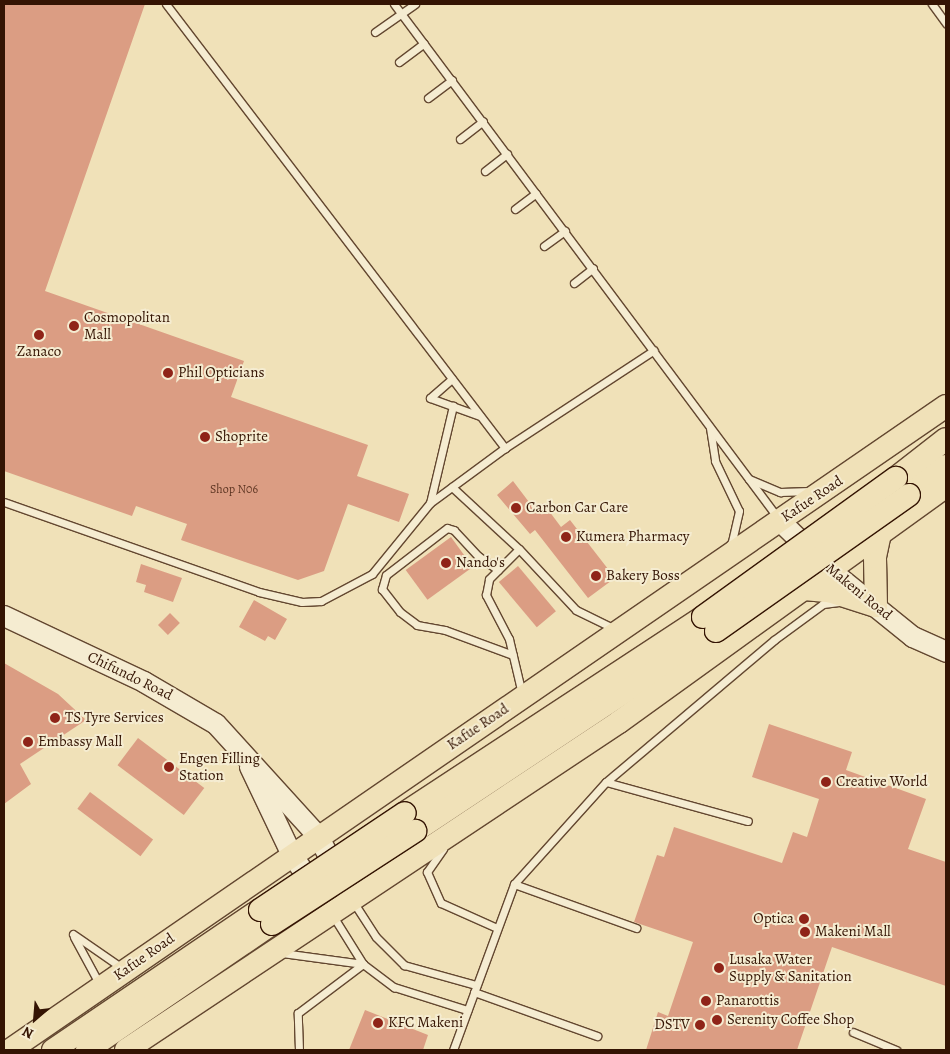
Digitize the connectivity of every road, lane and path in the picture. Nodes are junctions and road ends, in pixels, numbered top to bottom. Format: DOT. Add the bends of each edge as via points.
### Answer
graph roads {
  1 [pos="166,4"];
  2 [pos="394,4"];
  3 [pos="415,4"];
  4 [pos="932,4"];
  5 [pos="401,12"];
  6 [pos="946,23"];
  7 [pos="375,32"];
  8 [pos="424,43"];
  9 [pos="399,62"];
  10 [pos="452,80"];
  11 [pos="428,98"];
  12 [pos="483,122"];
  13 [pos="460,138"];
  14 [pos="507,154"];
  15 [pos="485,171"];
  16 [pos="536,193"];
  17 [pos="515,209"];
  18 [pos="565,231"];
  19 [pos="544,246"];
  20 [pos="593,268"];
  21 [pos="574,283"];
  22 [pos="654,350"];
  23 [pos="452,380"];
  24 [pos="453,406"];
  25 [pos="946,406"];
  26 [pos="480,416"];
  27 [pos="710,426"];
  28 [pos="946,439"];
  29 [pos="505,448"];
  30 [pos="946,466"];
  31 [pos="748,479"];
  32 [pos="836,483"];
  33 [pos="946,486"];
  34 [pos="452,487"];
  35 [pos="902,487"];
  36 [pos="4,502"];
  37 [pos="430,503"];
  38 [pos="780,521"];
  39 [pos="880,533"];
  40 [pos="519,549"];
  41 [pos="498,570"];
  42 [pos="830,570"];
  43 [pos="700,576"];
  44 [pos="804,589"];
  45 [pos="876,606"];
  46 [pos="5,618"];
  47 [pos="619,631"];
  48 [pos="946,652"];
  49 [pos="513,655"];
  50 [pos="522,696"];
  51 [pos="244,754"];
  52 [pos="606,782"];
  53 [pos="748,821"];
  54 [pos="455,830"];
  55 [pos="318,836"];
  56 [pos="292,855"];
  57 [pos="514,884"];
  58 [pos="351,898"];
  59 [pos="331,912"];
  60 [pos="266,917"];
  61 [pos="497,928"];
  62 [pos="636,928"];
  63 [pos="270,953"];
  64 [pos="363,964"];
  65 [pos="125,971"];
  66 [pos="102,987"];
  67 [pos="475,988"];
  68 [pos="467,1010"];
  69 [pos="853,1032"];
  70 [pos="597,1036"];
  71 [pos="10,1050"];
  72 [pos="53,1050"];
  73 [pos="87,1050"];
  74 [pos="126,1050"];
  75 [pos="299,1050"];
  76 [pos="453,1050"];
  77 [pos="896,1050"];
  1 -- 23 [label="lane"];
  2 -- 5 [label="lane"];
  3 -- 5 [label="lane"];
  4 -- 6 [label="lane"];
  5 -- 7 [label="lane"];
  5 -- 8 [label="lane"];
  8 -- 9 [label="lane"];
  8 -- 10 [label="lane"];
  10 -- 11 [label="lane"];
  10 -- 12 [label="lane"];
  12 -- 13 [label="lane"];
  12 -- 14 [label="lane"];
  14 -- 15 [label="lane"];
  14 -- 16 [label="lane"];
  16 -- 17 [label="lane"];
  16 -- 18 [label="lane"];
  18 -- 19 [label="lane"];
  18 -- 20 [label="lane"];
  20 -- 21 [label="lane"];
  20 -- 22 [label="lane"];
  22 -- 27 [label="lane"];
  22 -- 29 [label="lane"];
  23 -- 24 [label="lane" via="430,398"];
  23 -- 26 [label="lane"];
  24 -- 26 [label="lane"];
  24 -- 37 [label="lane"];
  25 -- 32 [label="main road, Kafue Road"];
  26 -- 29 [label="lane"];
  27 -- 31 [label="lane"];
  27 -- 43 [label="lane" via="715,461 739,512 732,542"];
  28 -- 35 [label="main road, Kafue Road"];
  29 -- 34 [label="lane"];
  30 -- 35 [label="main road, Kafue Road"];
  31 -- 32 [label="lane" via="780,492 809,491"];
  31 -- 38 [label="lane"];
  32 -- 38 [label="main road, Kafue Road"];
  33 -- 39 [label="main road"];
  34 -- 37 [label="lane"];
  34 -- 40 [label="lane"];
  35 -- 60 [label="main road, Kafue Road, bridge" via="710,624"];
  36 -- 37 [label="lane" via="259,592 302,602 320,601 372,574"];
  38 -- 42 [label="street, Makeni Road"];
  38 -- 43 [label="main road, Kafue Road"];
  39 -- 42 [label="main road"];
  39 -- 45 [label="main road" via="875,557"];
  40 -- 41 [label="lane"];
  40 -- 47 [label="lane" via="576,610"];
  41 -- 49 [label="lane" via="489,579 486,595 510,638"];
  41 -- 49 [label="lane" via="478,556 454,530 447,528 386,575 382,589 400,612 417,625 445,630"];
  42 -- 44 [label="main road"];
  42 -- 45 [label="street, Makeni Road"];
  43 -- 47 [label="main road, Kafue Road"];
  44 -- 45 [label="main road" via="829,591"];
  44 -- 54 [label="main road" via="619,722"];
  45 -- 48 [label="street, Makeni Road" via="913,637"];
  45 -- 52 [label="lane" via="840,602 823,604 774,640"];
  46 -- 51 [label="street, Chifundo Road" via="181,702 216,724"];
  47 -- 50 [label="main road, Kafue Road"];
  49 -- 50 [label="lane"];
  50 -- 55 [label="main road, Kafue Road"];
  51 -- 55 [label="street, Chifundo Road"];
  51 -- 56 [label="street, Chifundo Road"];
  52 -- 53 [label="lane"];
  52 -- 57 [label="lane"];
  54 -- 58 [label="main road"];
  54 -- 61 [label="lane" via="428,872 441,903"];
  55 -- 56 [label="main road, Kafue Road"];
  55 -- 58 [label="street, Chifundo Road"];
  56 -- 59 [label="street, Chifundo Road"];
  56 -- 65 [label="main road, Kafue Road"];
  57 -- 61 [label="lane"];
  57 -- 62 [label="lane"];
  58 -- 59 [label="main road"];
  58 -- 67 [label="lane" via="376,937 404,965"];
  59 -- 63 [label="main road"];
  59 -- 64 [label="lane"];
  60 -- 72 [label="main road, Kafue Road"];
  60 -- 73 [label="main road, Kafue Road"];
  61 -- 67 [label="lane"];
  63 -- 64 [label="lane"];
  63 -- 74 [label="main road"];
  64 -- 68 [label="lane" via="394,987"];
  64 -- 75 [label="lane" via="298,1013"];
  65 -- 66 [label="main road, Kafue Road"];
  65 -- 66 [label="lane" via="73,934"];
  66 -- 71 [label="main road, Kafue Road"];
  67 -- 68 [label="lane"];
  67 -- 70 [label="lane"];
  68 -- 76 [label="lane"];
  69 -- 77 [label="lane"];
}
